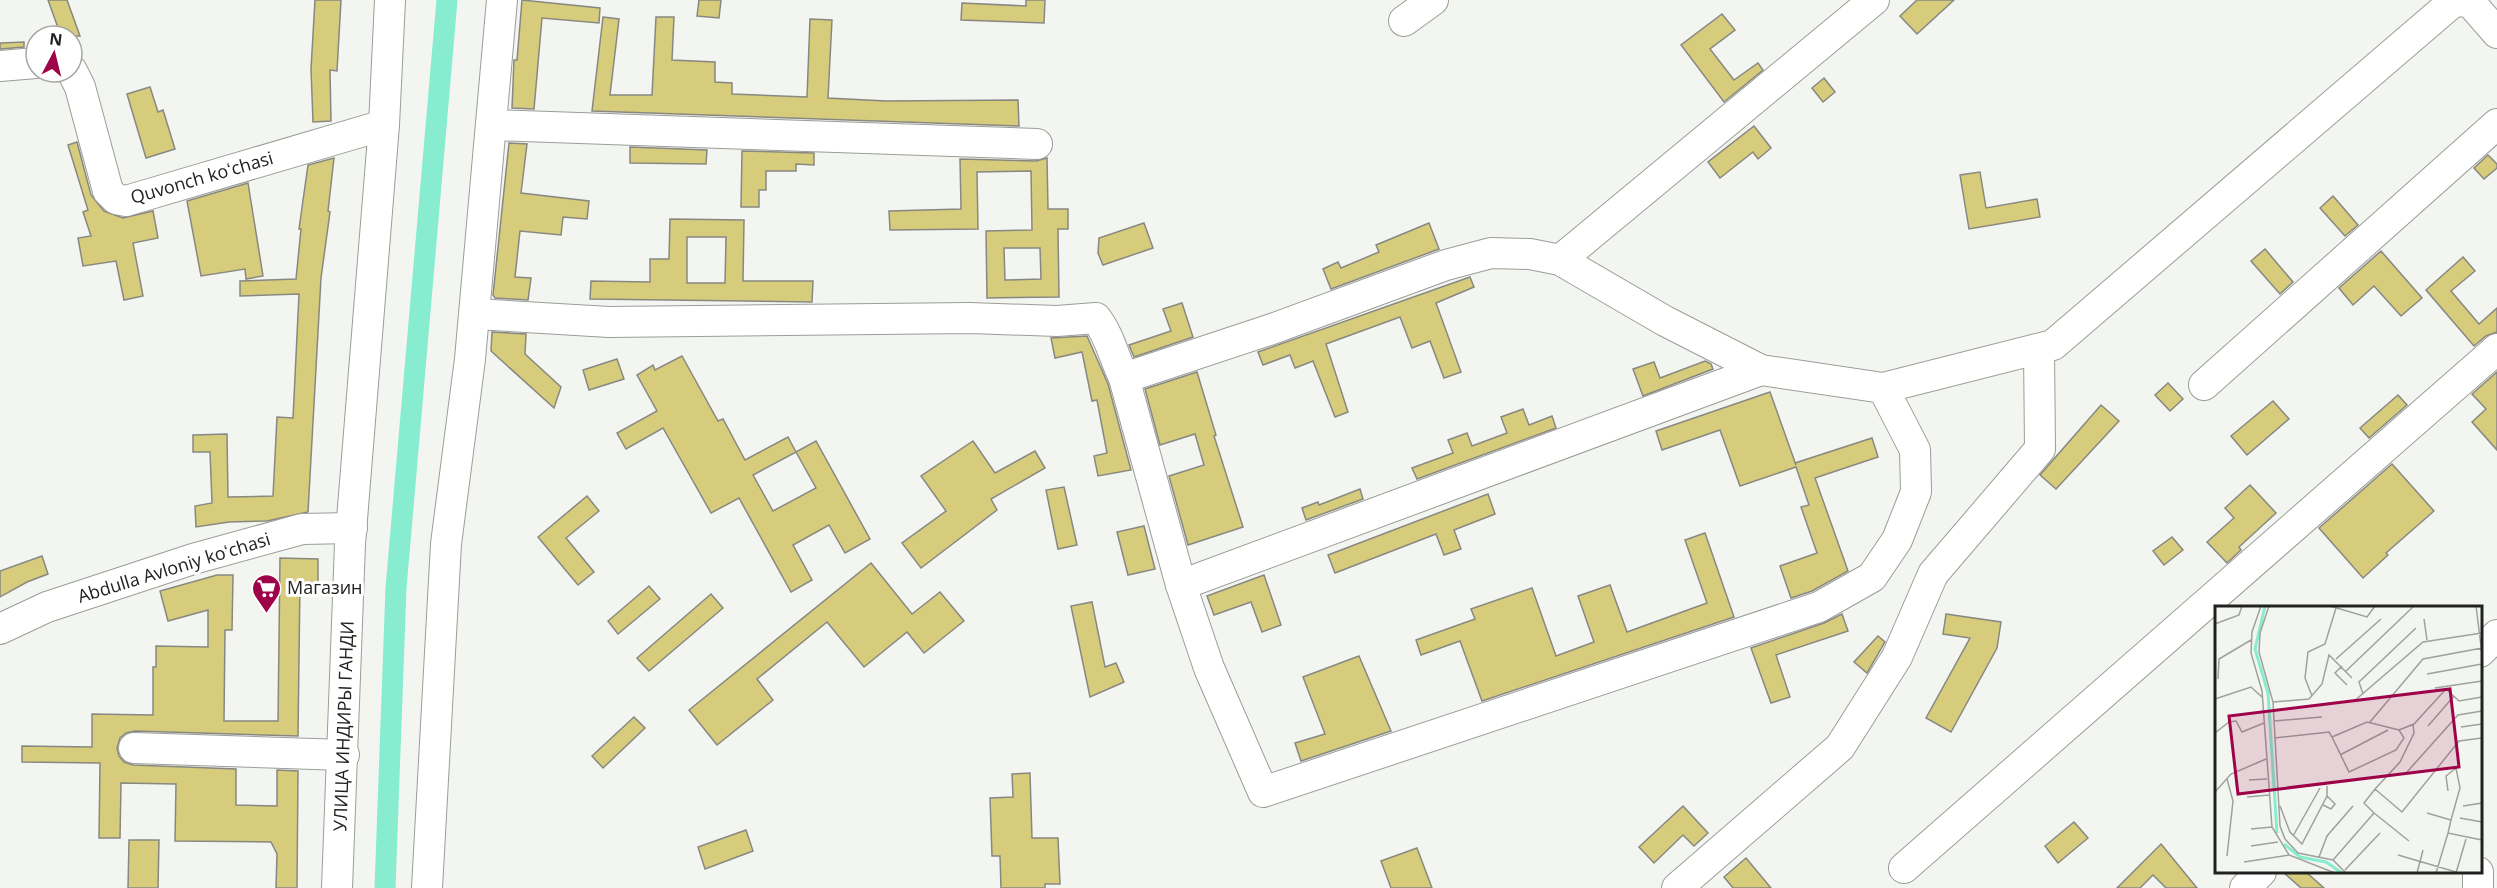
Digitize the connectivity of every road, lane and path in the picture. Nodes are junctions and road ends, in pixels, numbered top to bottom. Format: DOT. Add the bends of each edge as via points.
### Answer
graph roads {
  1 [pos="390,0"];
  2 [pos="502,0"];
  3 [pos="1433,0"];
  4 [pos="1874,0"];
  5 [pos="1404,21"];
  6 [pos="2497,33"];
  7 [pos="24,64"];
  8 [pos="0,66"];
  9 [pos="78,84"];
  10 [pos="384,124"];
  11 [pos="2497,124"];
  12 [pos="492,125"];
  13 [pos="1037,144"];
  14 [pos="1560,260"];
  15 [pos="475,314"];
  16 [pos="2497,348"];
  17 [pos="2039,349"];
  18 [pos="1761,370"];
  19 [pos="1124,378"];
  20 [pos="2204,385"];
  21 [pos="1883,388"];
  22 [pos="352,528"];
  23 [pos="1181,585"];
  24 [pos="0,629"];
  25 [pos="2497,635"];
  26 [pos="2482,650"];
  27 [pos="134,748"];
  28 [pos="344,755"];
  29 [pos="1904,868"];
  30 [pos="2260,873"];
  31 [pos="337,888"];
  32 [pos="427,888"];
  33 [pos="1677,888"];
  34 [pos="2244,888"];
  1 -- 10 [label="street"];
  2 -- 12 [label="street"];
  3 -- 5 [label="street"];
  4 -- 14 [label="street"];
  6 -- 17 [label="street" via="2470,2 2454,1 2053,345"];
  7 -- 8 [label="street"];
  9 -- 10 [label="street, Quvonch koʻchasi" via="108,190 116,199 126,201"];
  10 -- 22 [label="street"];
  11 -- 20 [label="street"];
  12 -- 13 [label="street"];
  12 -- 15 [label="street"];
  14 -- 18 [label="street" via="1665,321"];
  14 -- 19 [label="street" via="1491,253 1446,265"];
  15 -- 19 [label="street" via="609,322 1096,318 1106,331"];
  15 -- 32 [label="street" via="446,544"];
  16 -- 29 [label="street"];
  17 -- 21 [label="street"];
  17 -- 33 [label="street" via="2040,449 1933,574 1897,657 1840,747"];
  18 -- 21 [label="street"];
  18 -- 23 [label="street"];
  19 -- 23 [label="street"];
  21 -- 23 [label="street" via="1915,450 1916,492 1897,540 1872,577 1819,606 1263,792 1209,669"];
  22 -- 24 [label="street, Abdulla Avloniy koʻchasi" via="302,529 193,559 47,607"];
  22 -- 28 [label="street, УЛИЦА ИНДИРЫ ГАНДИ"];
  25 -- 26 [label="street"];
  27 -- 28 [label="street"];
  28 -- 31 [label="street, УЛИЦА ИНДИРЫ ГАНДИ"];
  30 -- 34 [label="street"];
}
